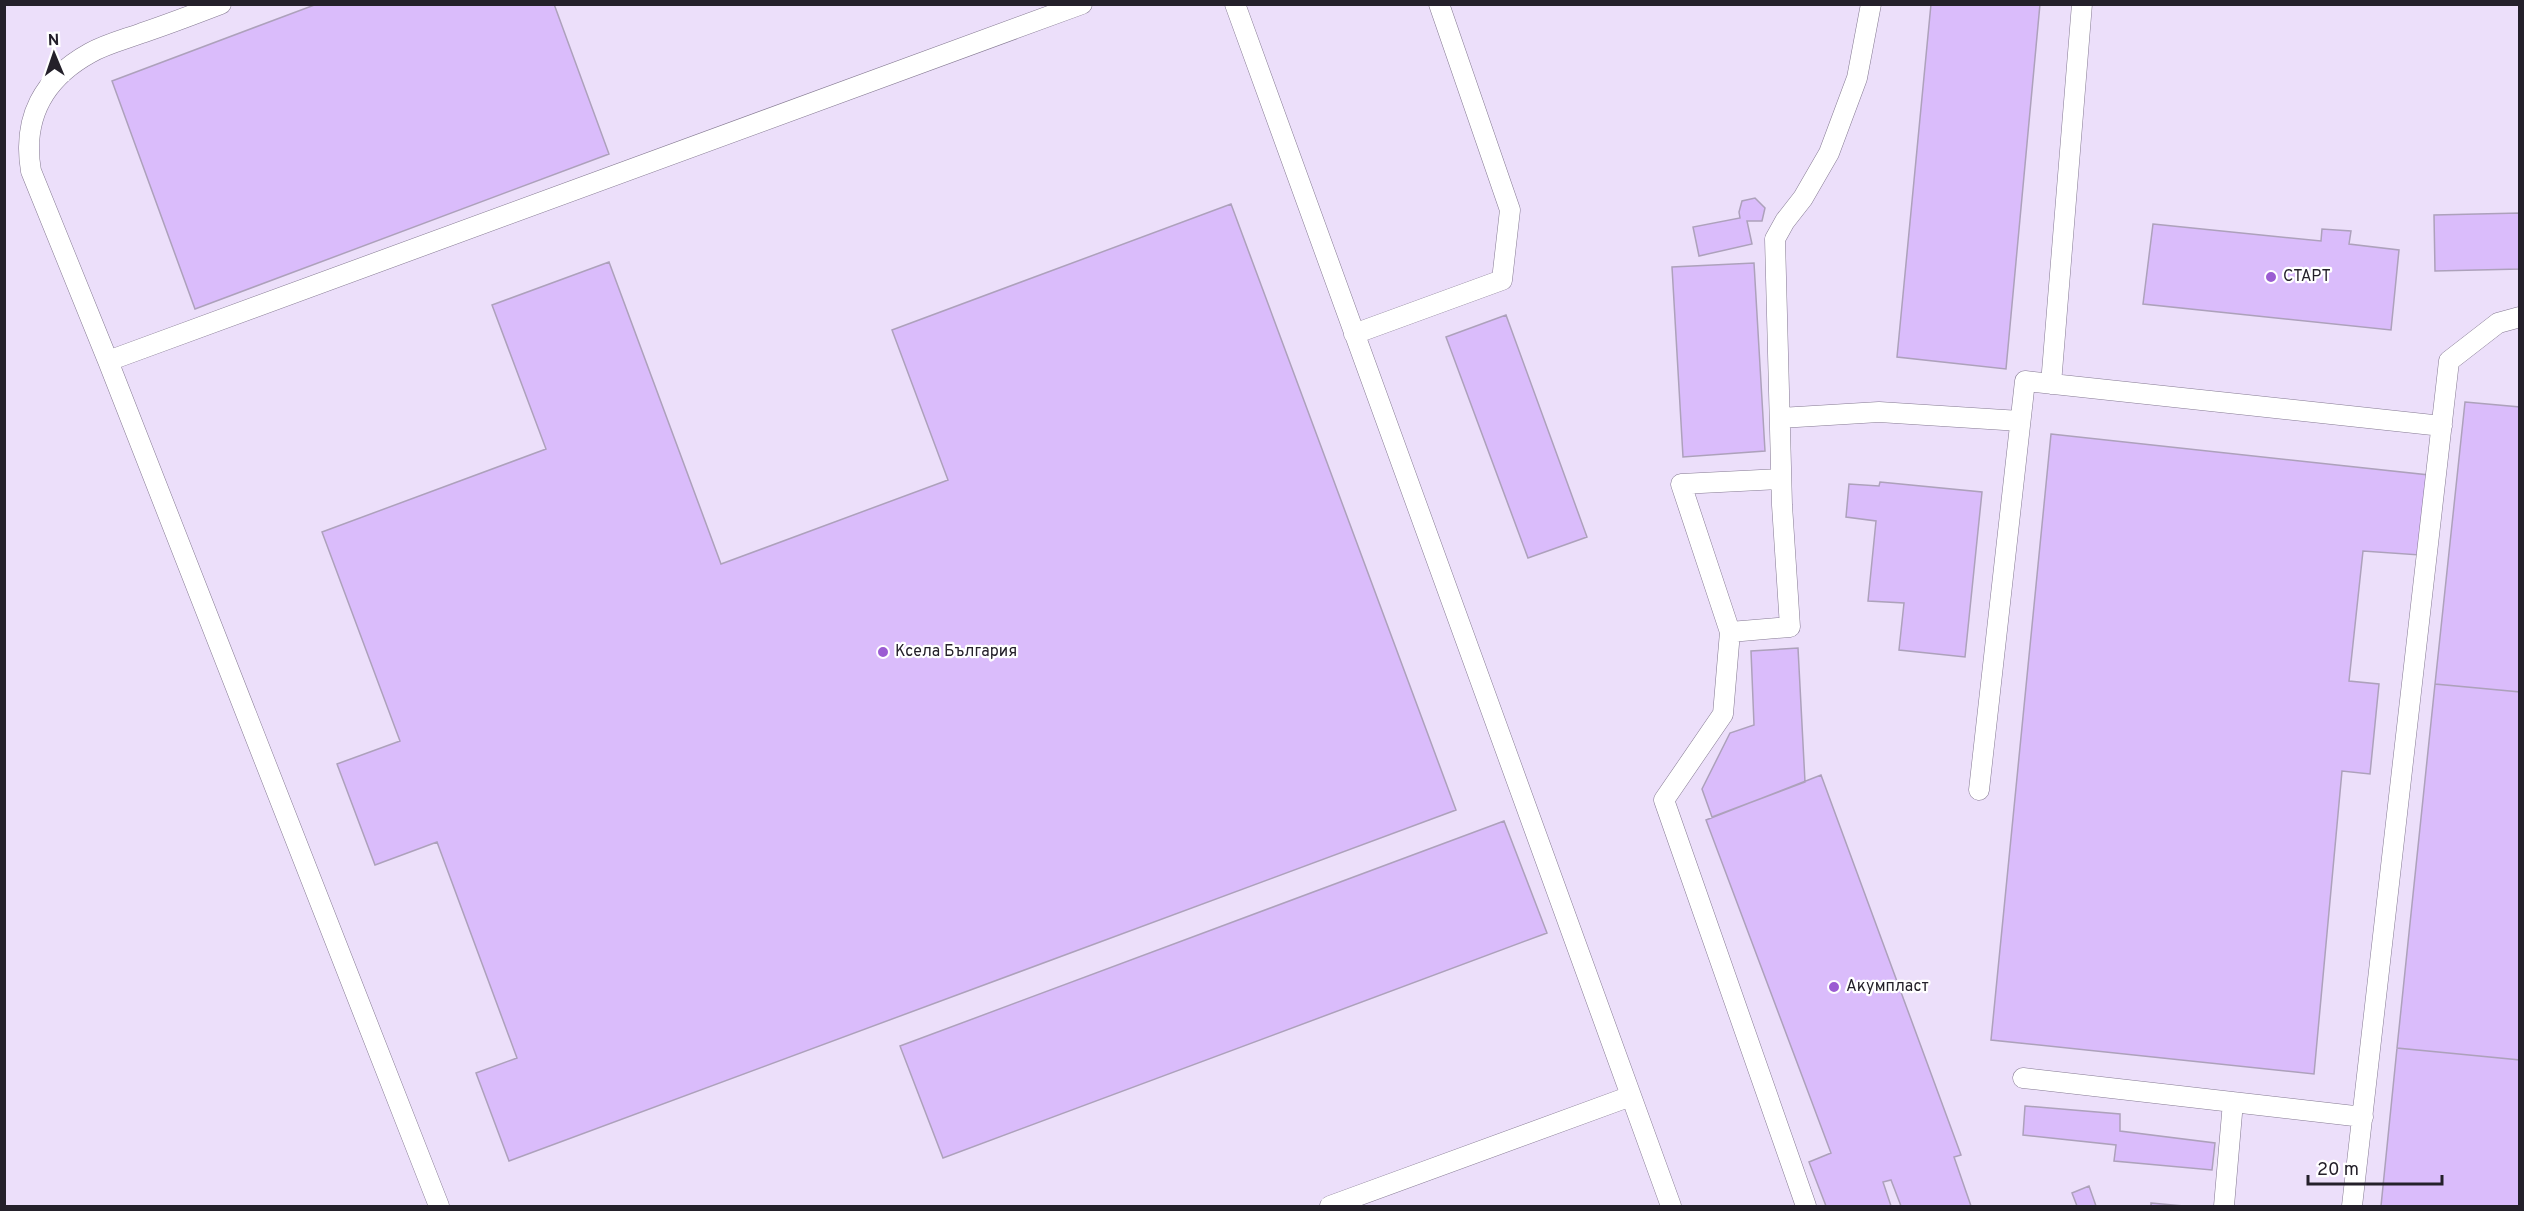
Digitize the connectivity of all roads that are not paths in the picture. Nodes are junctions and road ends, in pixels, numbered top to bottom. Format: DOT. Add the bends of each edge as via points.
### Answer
graph roads {
  1 [pos="221,4"];
  2 [pos="1082,4"];
  3 [pos="1235,4"];
  4 [pos="1439,4"];
  5 [pos="1871,4"];
  6 [pos="2082,4"];
  7 [pos="2520,317"];
  8 [pos="1354,334"];
  9 [pos="108,361"];
  10 [pos="2051,384"];
  11 [pos="1780,418"];
  12 [pos="2020,421"];
  13 [pos="2442,426"];
  14 [pos="1781,479"];
  15 [pos="1730,632"];
  16 [pos="1979,790"];
  17 [pos="2023,1078"];
  18 [pos="1631,1096"];
  19 [pos="2233,1102"];
  20 [pos="2363,1117"];
  21 [pos="439,1206"];
  22 [pos="1330,1206"];
  23 [pos="1671,1206"];
  24 [pos="1806,1206"];
  25 [pos="2224,1206"];
  26 [pos="2352,1206"];
  1 -- 9 [label="lane" via="92,52 58,77 33,115 28,152 31,171"];
  2 -- 9 [label="lane"];
  3 -- 8 [label="lane"];
  4 -- 8 [label="lane" via="1510,210 1502,280"];
  5 -- 11 [label="lane" via="1857,78 1828,153 1775,240"];
  6 -- 10 [label="lane"];
  7 -- 13 [label="lane" via="2498,323 2449,361"];
  8 -- 18 [label="lane"];
  9 -- 21 [label="lane"];
  10 -- 12 [label="lane" via="2025,381"];
  10 -- 13 [label="lane"];
  11 -- 12 [label="lane" via="1879,412"];
  11 -- 14 [label="lane"];
  12 -- 16 [label="lane"];
  13 -- 20 [label="lane"];
  14 -- 15 [label="lane" via="1790,627"];
  14 -- 15 [label="lane" via="1681,484"];
  15 -- 24 [label="lane" via="1723,714 1664,800"];
  17 -- 19 [label="lane"];
  18 -- 22 [label="lane"];
  18 -- 23 [label="lane"];
  19 -- 20 [label="lane"];
  19 -- 25 [label="lane"];
  20 -- 26 [label="lane"];
}
